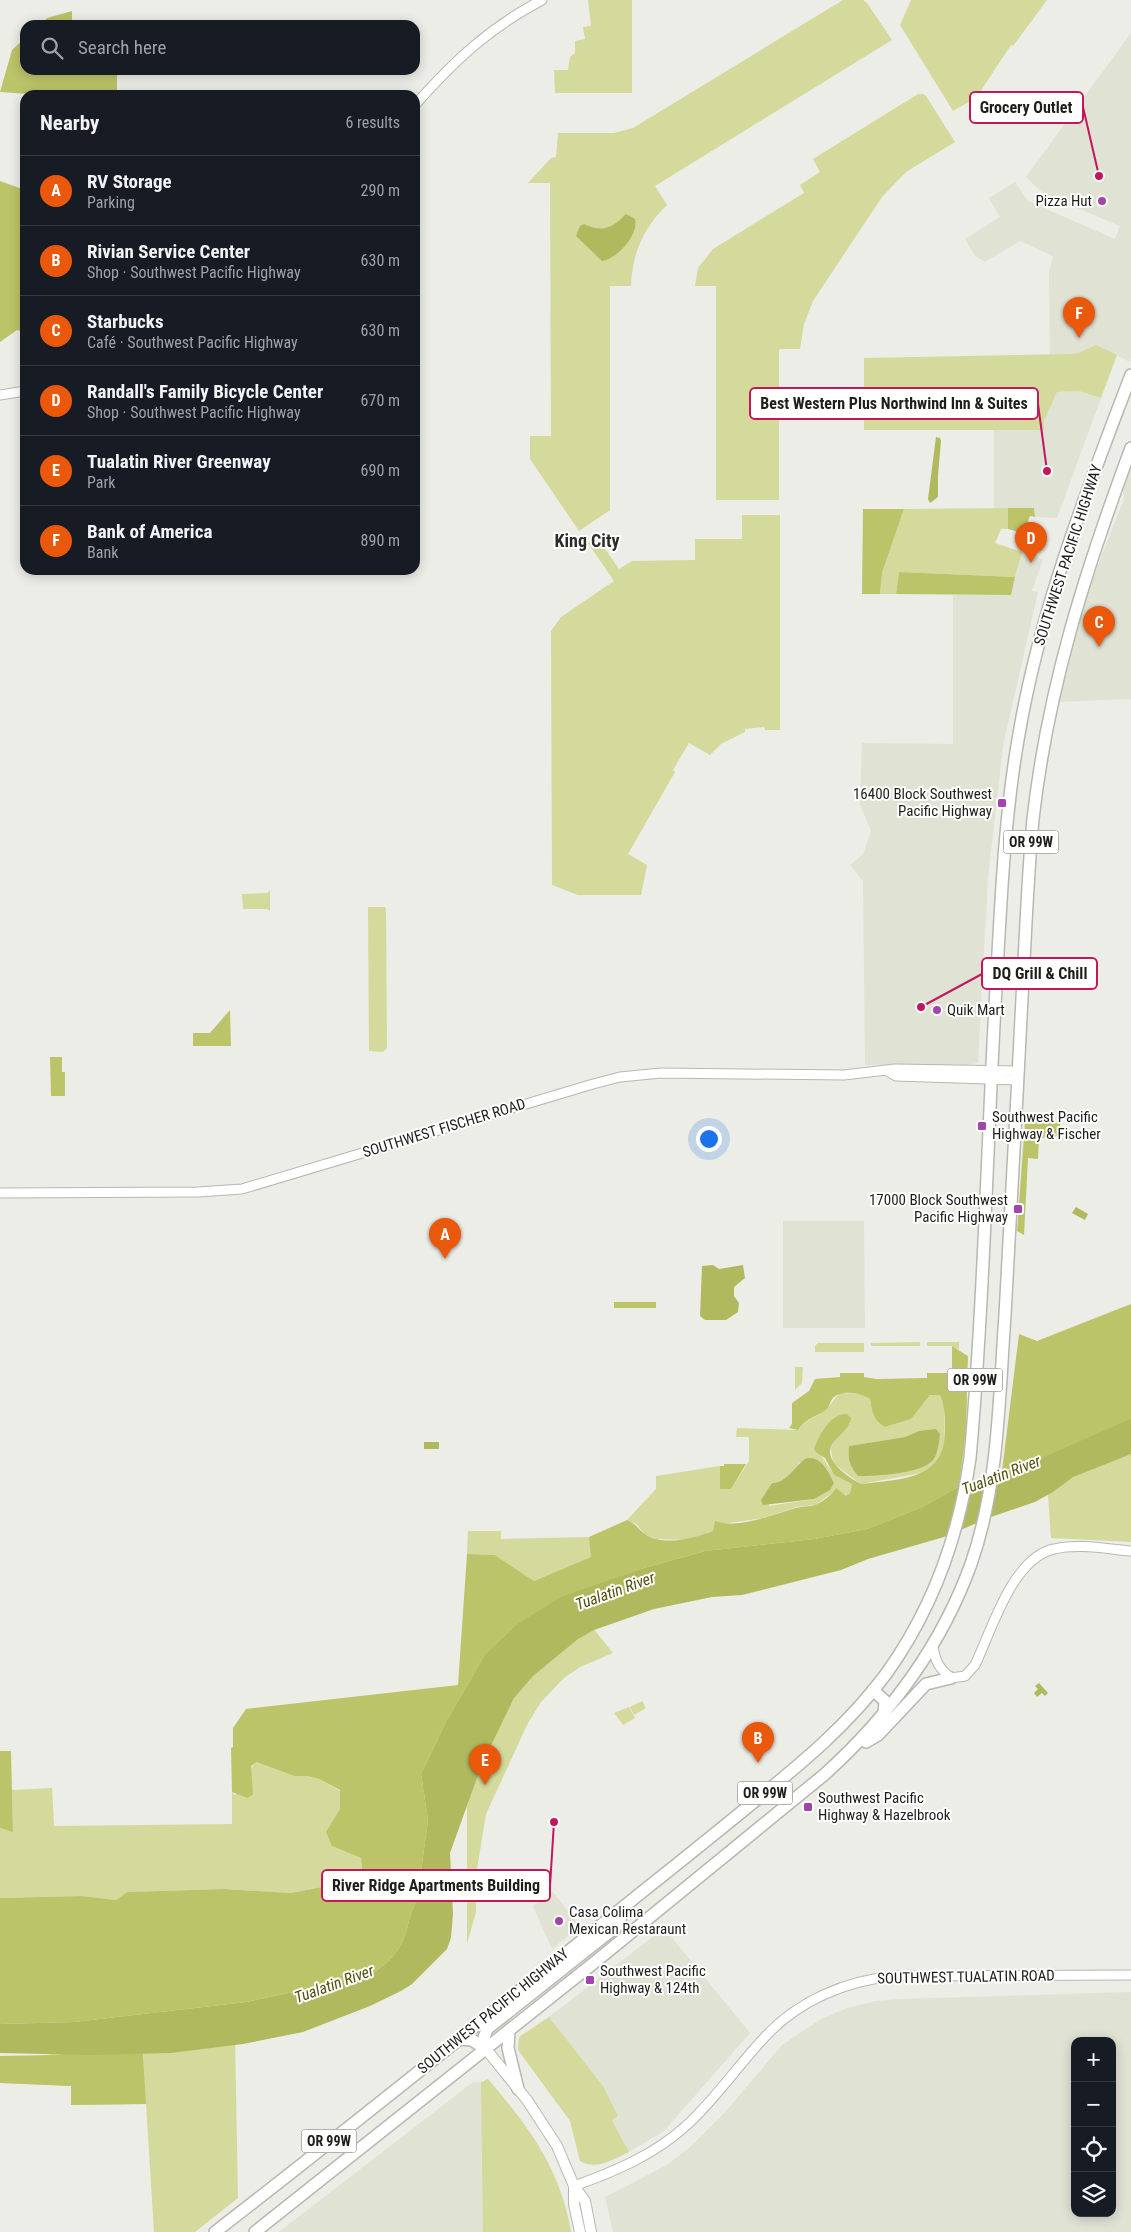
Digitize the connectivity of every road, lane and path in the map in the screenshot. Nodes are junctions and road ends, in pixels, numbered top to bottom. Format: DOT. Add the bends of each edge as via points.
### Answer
graph roads {
  1 [pos="542,0"];
  2 [pos="420,100"];
  3 [pos="1131,375"];
  4 [pos="20,392"];
  5 [pos="0,395"];
  6 [pos="1131,448"];
  7 [pos="991,1075"];
  8 [pos="1017,1076"];
  9 [pos="0,1193"];
  10 [pos="1131,1551"];
  11 [pos="933,1646"];
  12 [pos="951,1678"];
  13 [pos="873,1690"];
  14 [pos="884,1715"];
  15 [pos="855,1747"];
  16 [pos="626,1906"];
  17 [pos="1131,1975"];
  18 [pos="509,2030"];
  19 [pos="458,2039"];
  20 [pos="486,2049"];
  21 [pos="518,2089"];
  22 [pos="574,2186"];
  23 [pos="215,2232"];
  24 [pos="256,2232"];
  25 [pos="580,2232"];
  26 [pos="591,2232"];
  1 -- 2 [label="street" via="509,18 474,44"];
  3 -- 7 [label="highway, SOUTHWEST PACIFIC HIGHWAY / OR 99W" via="1052,593 1023,709 1008,814"];
  4 -- 5 [label="street"];
  6 -- 8 [label="highway, SOUTHWEST PACIFIC HIGHWAY / OR 99W" via="1086,573 1046,727 1030,860"];
  7 -- 8 [label="street, SOUTHWEST FISCHER ROAD"];
  7 -- 9 [label="street, SOUTHWEST FISCHER ROAD" via="896,1076 889,1072 632,1075 584,1086 242,1189"];
  7 -- 13 [label="highway, SOUTHWEST PACIFIC HIGHWAY / OR 99W" via="969,1468 952,1541 936,1584 904,1648"];
  8 -- 11 [label="highway, SOUTHWEST PACIFIC HIGHWAY / OR 99W" via="997,1429 987,1503 970,1566"];
  10 -- 12 [label="street" via="1063,1548 1044,1552 1035,1558 1018,1575 972,1669 965,1676"];
  11 -- 12 [label="street" via="937,1665"];
  11 -- 14 [label="highway, SOUTHWEST PACIFIC HIGHWAY / OR 99W"];
  12 -- 15 [label="highway" via="926,1684 878,1735"];
  13 -- 14 [label="highway" via="884,1701"];
  13 -- 16 [label="highway, SOUTHWEST PACIFIC HIGHWAY / OR 99W" via="846,1723 813,1754"];
  14 -- 15 [label="highway, SOUTHWEST PACIFIC HIGHWAY / OR 99W"];
  15 -- 18 [label="highway, SOUTHWEST PACIFIC HIGHWAY / OR 99W" via="790,1805"];
  16 -- 19 [label="highway, SOUTHWEST PACIFIC HIGHWAY / OR 99W"];
  16 -- 20 [label="highway" via="617,1926 488,2029 484,2038"];
  17 -- 22 [label="street, SOUTHWEST TUALATIN ROAD" via="897,1976 872,1978 833,1990 796,2010 772,2030 700,2112 666,2142 631,2164"];
  18 -- 20 [label="highway, SOUTHWEST PACIFIC HIGHWAY / OR 99W"];
  18 -- 21 [label="highway" via="508,2048"];
  19 -- 20 [label="highway" via="472,2040"];
  19 -- 23 [label="highway, SOUTHWEST PACIFIC HIGHWAY / OR 99W"];
  20 -- 21 [label="main road"];
  20 -- 24 [label="highway, SOUTHWEST PACIFIC HIGHWAY / OR 99W"];
  21 -- 22 [label="main road" via="550,2135"];
  22 -- 25 [label="main road"];
  22 -- 26 [label="main road" via="585,2201"];
}
